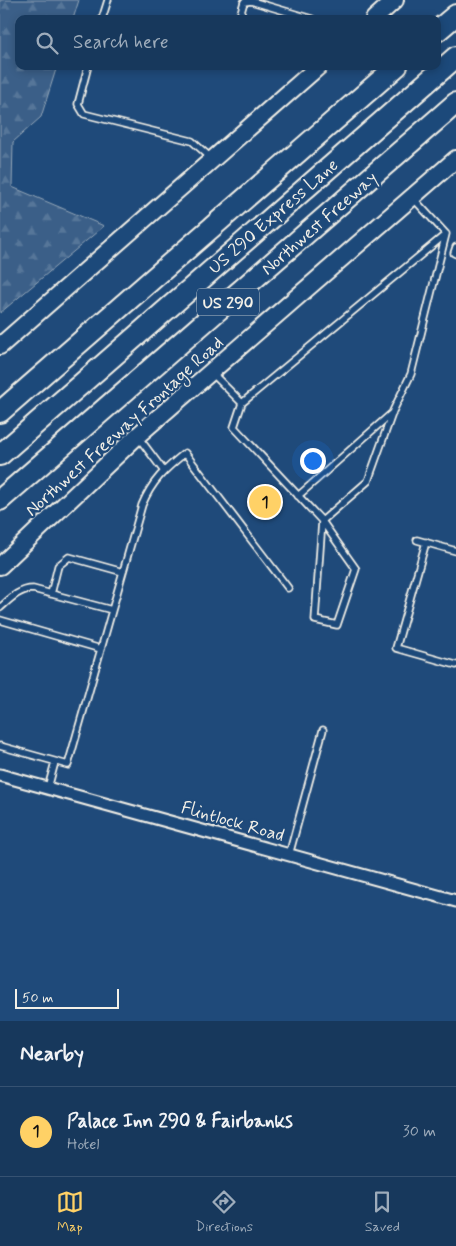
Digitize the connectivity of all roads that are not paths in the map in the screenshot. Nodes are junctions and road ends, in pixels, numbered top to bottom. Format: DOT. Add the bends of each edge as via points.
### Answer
graph roads {
  1 [pos="108,0"];
  2 [pos="395,0"];
  3 [pos="103,15"];
  4 [pos="239,15"];
  5 [pos="298,15"];
  6 [pos="378,15"];
  7 [pos="456,15"];
  8 [pos="441,28"];
  9 [pos="456,57"];
  10 [pos="87,70"];
  11 [pos="314,70"];
  12 [pos="392,70"];
  13 [pos="456,104"];
  14 [pos="456,159"];
  15 [pos="213,160"];
  16 [pos="412,197"];
  17 [pos="446,234"];
  18 [pos="456,247"];
  19 [pos="456,254"];
  20 [pos="0,346"];
  21 [pos="212,373"];
  22 [pos="242,403"];
  23 [pos="393,411"];
  24 [pos="0,412"];
  25 [pos="137,436"];
  26 [pos="0,455"];
  27 [pos="163,470"];
  28 [pos="298,496"];
  29 [pos="0,500"];
  30 [pos="322,520"];
  31 [pos="417,540"];
  32 [pos="426,542"];
  33 [pos="456,550"];
  34 [pos="0,566"];
  35 [pos="123,572"];
  36 [pos="288,588"];
  37 [pos="51,594"];
  38 [pos="0,608"];
  39 [pos="112,610"];
  40 [pos="0,620"];
  41 [pos="101,649"];
  42 [pos="456,665"];
  43 [pos="323,730"];
  44 [pos="0,746"];
  45 [pos="55,762"];
  46 [pos="0,775"];
  47 [pos="48,788"];
  48 [pos="289,855"];
  49 [pos="456,901"];
  1 -- 3 [label="lane"];
  2 -- 6 [label="main road"];
  4 -- 5 [label="lane" via="244,2 251,1"];
  7 -- 8 [label="highway"];
  9 -- 26 [label="highway, US 290 Express Lane"];
  10 -- 15 [label="lane" via="78,104 84,114 192,141"];
  11 -- 15 [label="main road"];
  12 -- 24 [label="highway"];
  13 -- 29 [label="highway, Northwest Freeway / US 290"];
  14 -- 16 [label="main road, Northwest Freeway Frontage Road"];
  15 -- 20 [label="main road"];
  16 -- 17 [label="lane"];
  16 -- 21 [label="main road, Northwest Freeway Frontage Road"];
  17 -- 22 [label="lane"];
  17 -- 23 [label="lane" via="411,374"];
  18 -- 19 [label="lane"];
  21 -- 22 [label="lane"];
  21 -- 25 [label="main road, Northwest Freeway Frontage Road"];
  22 -- 28 [label="lane" via="234,427"];
  23 -- 28 [label="lane"];
  23 -- 30 [label="lane" via="368,481"];
  25 -- 27 [label="lane"];
  25 -- 34 [label="main road, Northwest Freeway Frontage Road"];
  27 -- 35 [label="lane" via="147,492"];
  27 -- 36 [label="lane" via="185,453"];
  28 -- 30 [label="lane"];
  30 -- 30 [label="lane" via="315,620 337,625 356,569"];
  31 -- 32 [label="lane"];
  32 -- 33 [label="lane"];
  32 -- 42 [label="lane" via="396,648"];
  35 -- 37 [label="lane" via="69,557 58,566"];
  35 -- 39 [label="lane"];
  37 -- 38 [label="lane" via="25,590"];
  37 -- 39 [label="lane"];
  39 -- 41 [label="lane"];
  40 -- 41 [label="lane"];
  41 -- 45 [label="lane" via="68,765"];
  43 -- 48 [label="lane"];
  44 -- 45 [label="lane"];
  45 -- 47 [label="lane"];
  46 -- 47 [label="street, Flintlock Road"];
  47 -- 48 [label="street, Flintlock Road"];
  48 -- 49 [label="street, Flintlock Road"];
}
